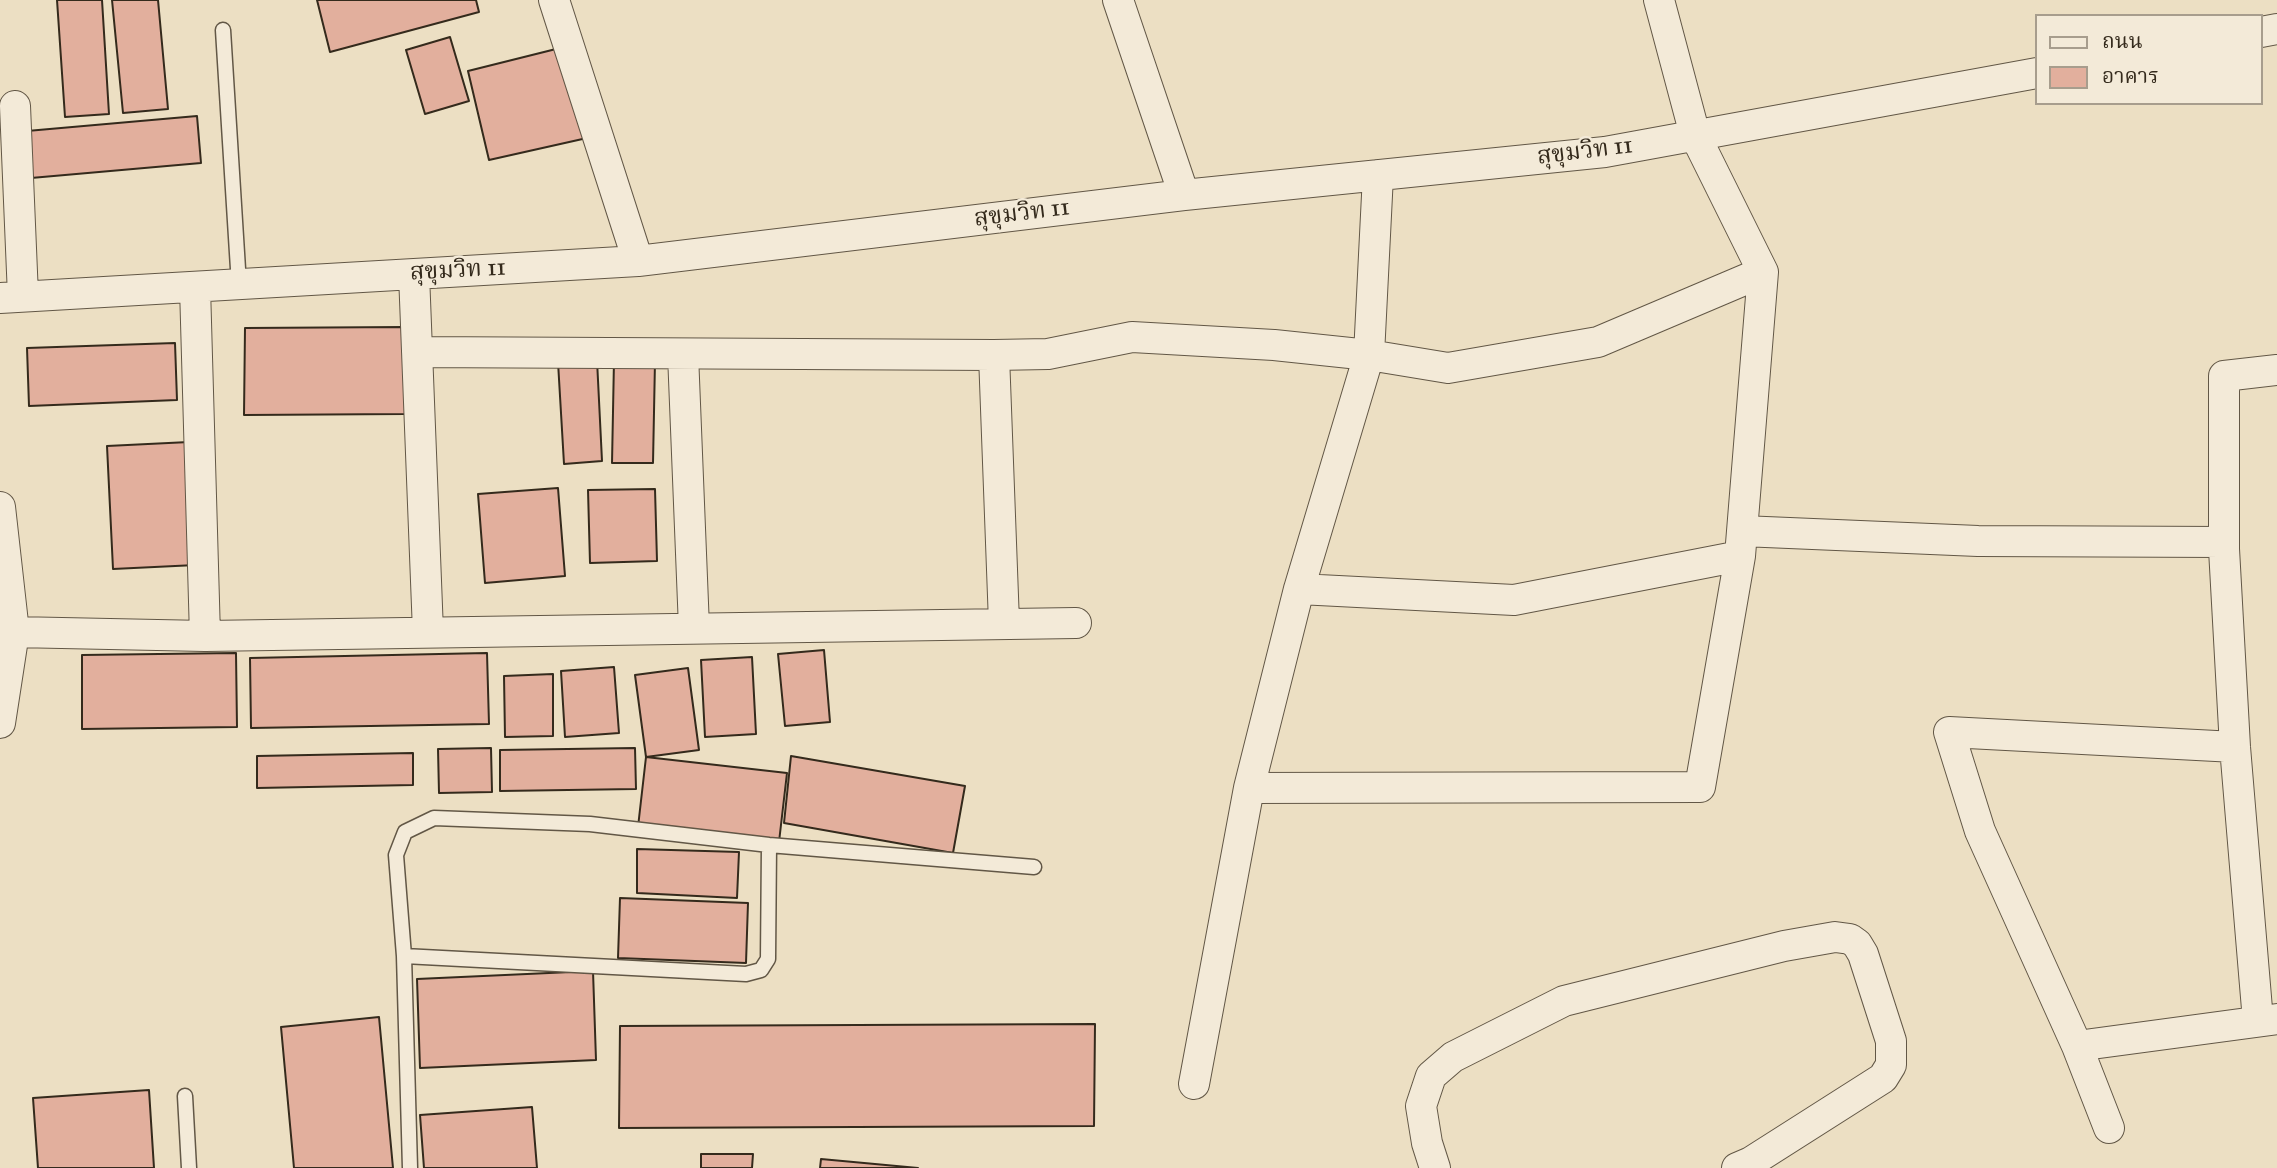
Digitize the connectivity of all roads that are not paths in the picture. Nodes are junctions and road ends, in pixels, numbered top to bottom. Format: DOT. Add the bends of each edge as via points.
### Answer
graph roads {
  1 [pos="554,0"];
  2 [pos="1118,0"];
  3 [pos="1659,0"];
  4 [pos="223,30"];
  5 [pos="2036,73"];
  6 [pos="15,106"];
  7 [pos="1695,135"];
  8 [pos="1378,175"];
  9 [pos="1184,195"];
  10 [pos="638,261"];
  11 [pos="1763,272"];
  12 [pos="414,274"];
  13 [pos="239,285"];
  14 [pos="195,287"];
  15 [pos="12,297"];
  16 [pos="417,352"];
  17 [pos="683,354"];
  18 [pos="994,355"];
  19 [pos="1368,355"];
  20 [pos="2277,370"];
  21 [pos="0,508"];
  22 [pos="2224,542"];
  23 [pos="1741,544"];
  24 [pos="1299,589"];
  25 [pos="1004,623"];
  26 [pos="1076,623"];
  27 [pos="694,628"];
  28 [pos="14,632"];
  29 [pos="428,632"];
  30 [pos="205,636"];
  31 [pos="0,723"];
  32 [pos="2235,747"];
  33 [pos="1249,788"];
  34 [pos="769,845"];
  35 [pos="1034,867"];
  36 [pos="404,956"];
  37 [pos="2267,1020"];
  38 [pos="2077,1046"];
  39 [pos="1194,1084"];
  40 [pos="185,1096"];
  41 [pos="2109,1128"];
  42 [pos="189,1168"];
  43 [pos="410,1168"];
  44 [pos="1435,1168"];
  45 [pos="1737,1168"];
  1 -- 10 [label="street"];
  2 -- 9 [label="street"];
  3 -- 7 [label="street"];
  4 -- 13 [label="lane"];
  5 -- 7 [label="street, สุขุมวิท 11"];
  6 -- 15 [label="street"];
  7 -- 8 [label="street, สุขุมวิท 11" via="1605,152"];
  7 -- 11 [label="street"];
  8 -- 9 [label="street, สุขุมวิท 11"];
  8 -- 19 [label="street"];
  9 -- 10 [label="street, สุขุมวิท 11"];
  10 -- 12 [label="street, สุขุมวิท 11"];
  11 -- 19 [label="street" via="1598,342 1448,368"];
  11 -- 23 [label="street"];
  12 -- 13 [label="street, สุขุมวิท 11"];
  12 -- 16 [label="street"];
  13 -- 14 [label="street, สุขุมวิท 11"];
  14 -- 15 [label="street, สุขุมวิท 11"];
  14 -- 30 [label="street"];
  16 -- 17 [label="street"];
  16 -- 29 [label="street"];
  17 -- 18 [label="street"];
  17 -- 27 [label="street"];
  18 -- 19 [label="street" via="1048,354 1132,337"];
  18 -- 25 [label="street"];
  19 -- 24 [label="street"];
  20 -- 22 [label="street" via="2224,376"];
  21 -- 28 [label="street"];
  22 -- 23 [label="street"];
  22 -- 32 [label="street"];
  23 -- 24 [label="street" via="1514,600"];
  23 -- 33 [label="street" via="1700,787"];
  24 -- 33 [label="street"];
  25 -- 26 [label="street"];
  25 -- 27 [label="street"];
  27 -- 29 [label="street"];
  28 -- 30 [label="street"];
  28 -- 31 [label="street"];
  29 -- 30 [label="street"];
  32 -- 37 [label="street"];
  32 -- 38 [label="street" via="1949,732 1980,831"];
  33 -- 39 [label="street"];
  34 -- 35 [label="lane"];
  34 -- 36 [label="lane" via="768,959 761,970 746,974"];
  34 -- 36 [label="lane" via="590,824 433,818 405,832 396,855"];
  36 -- 43 [label="lane"];
  37 -- 38 [label="street"];
  38 -- 41 [label="street"];
  40 -- 42 [label="lane"];
  44 -- 45 [label="street" via="1421,1106 1431,1076 1453,1057 1564,1002 1784,946 1835,937 1850,939 1863,954 1891,1041 1891,1065 1883,1078 1852,1099"];
}
